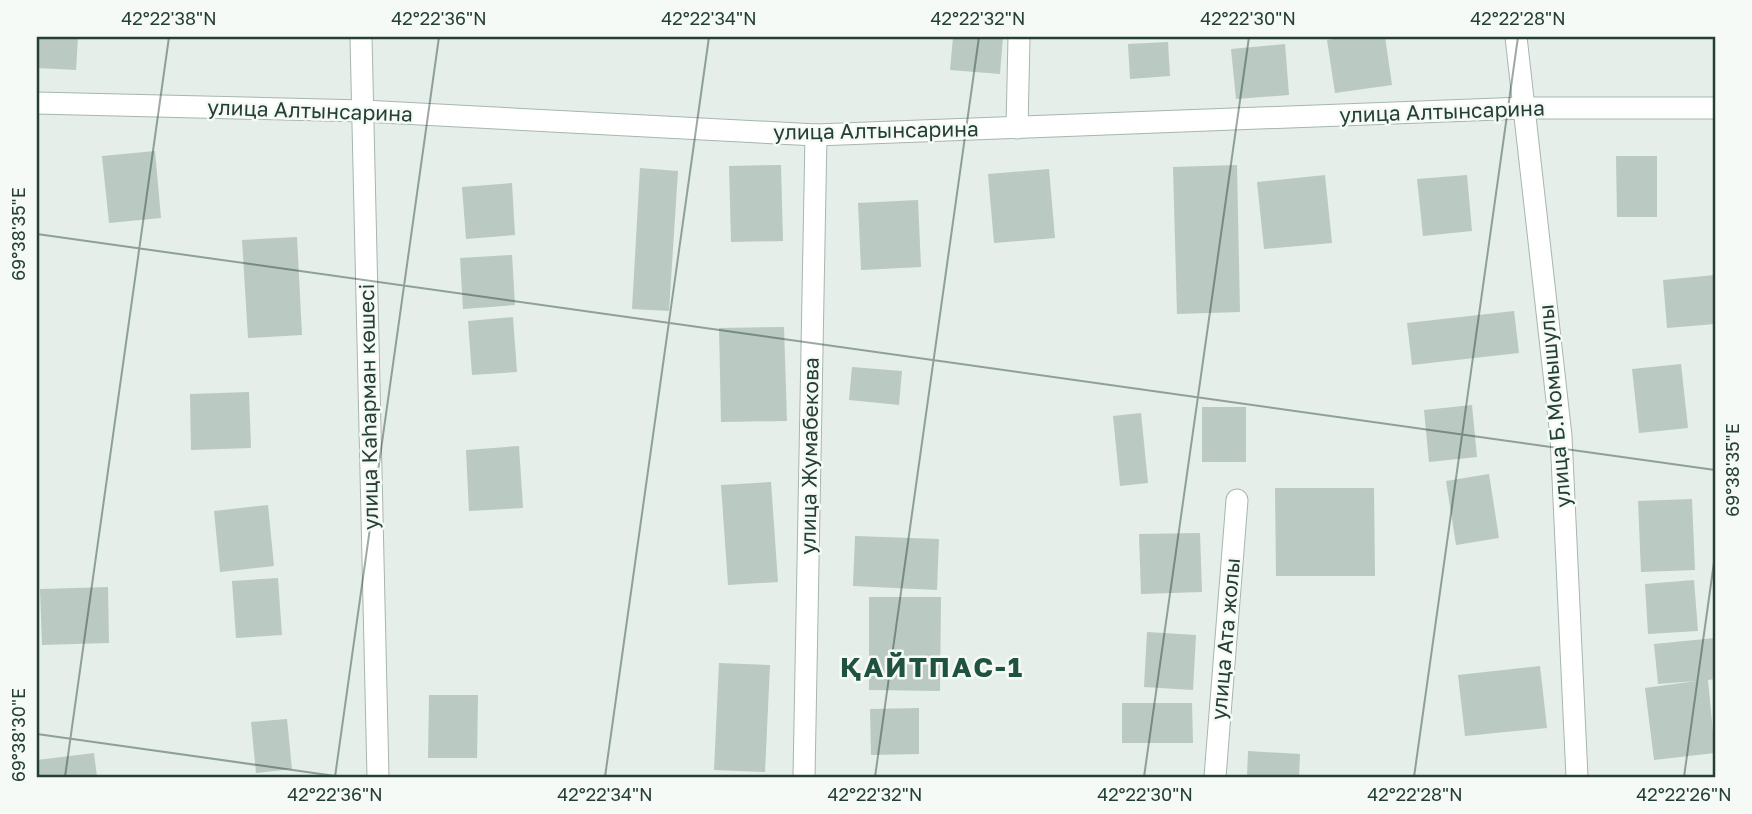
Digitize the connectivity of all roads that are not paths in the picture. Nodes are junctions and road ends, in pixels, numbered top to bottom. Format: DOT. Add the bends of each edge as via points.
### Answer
graph roads {
  1 [pos="361,37"];
  2 [pos="1019,37"];
  3 [pos="1516,37"];
  4 [pos="37,103"];
  5 [pos="1524,108"];
  6 [pos="1715,108"];
  7 [pos="362,111"];
  8 [pos="1017,128"];
  9 [pos="816,135"];
  10 [pos="1237,500"];
  11 [pos="378,777"];
  12 [pos="804,777"];
  13 [pos="1215,777"];
  14 [pos="1577,777"];
  1 -- 7 [label="street, улица Каһарман көшесі"];
  2 -- 8 [label="street"];
  3 -- 5 [label="street, улица Б.Момышулы"];
  4 -- 7 [label="street, улица Алтынсарина"];
  5 -- 6 [label="street, улица Алтынсарина"];
  5 -- 8 [label="street, улица Алтынсарина"];
  5 -- 14 [label="street, улица Б.Момышулы" via="1561,436"];
  7 -- 9 [label="street, улица Алтынсарина"];
  7 -- 11 [label="street, улица Каһарман көшесі"];
  8 -- 9 [label="street, улица Алтынсарина"];
  9 -- 12 [label="street, улица Жумабекова"];
  10 -- 13 [label="street, улица Ата жолы"];
}
